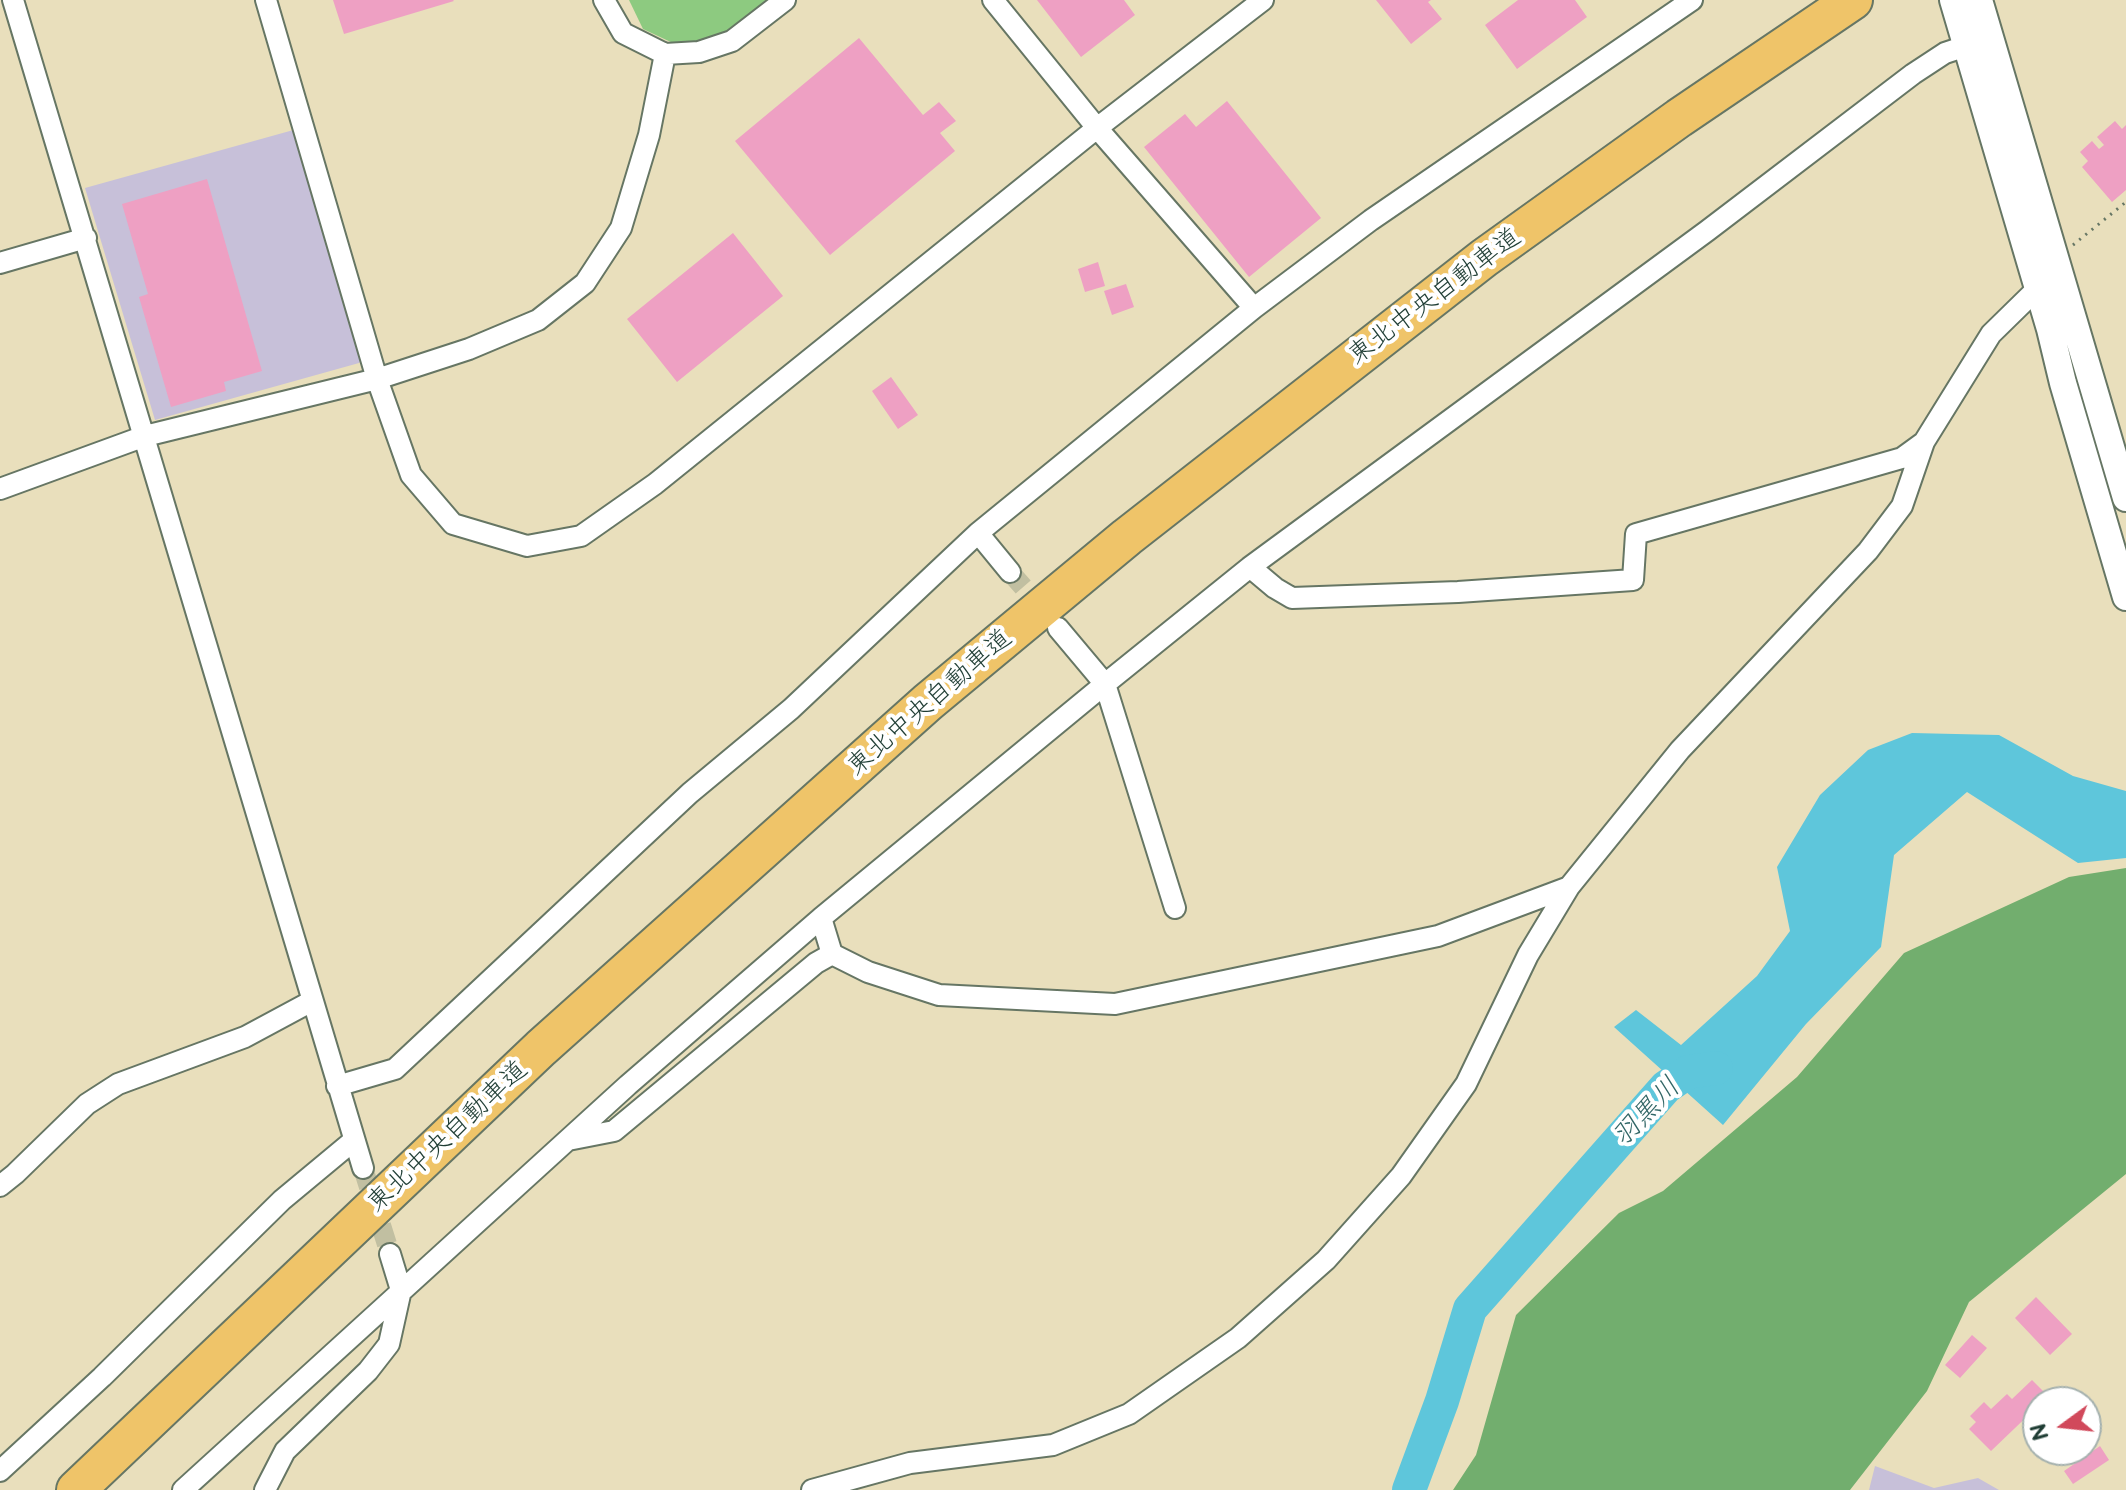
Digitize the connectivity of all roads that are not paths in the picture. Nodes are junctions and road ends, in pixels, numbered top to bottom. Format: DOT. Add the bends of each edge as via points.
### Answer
graph roads {
  1 [pos="13,0"];
  2 [pos="266,0"];
  3 [pos="604,0"];
  4 [pos="785,0"];
  5 [pos="993,0"];
  6 [pos="1263,0"];
  7 [pos="1692,0"];
  8 [pos="1821,0"];
  9 [pos="1853,0"];
  10 [pos="1953,0"];
  11 [pos="1979,0"];
  12 [pos="1966,46"];
  13 [pos="665,54"];
  14 [pos="1097,128"];
  15 [pos="86,238"];
  16 [pos="0,263"];
  17 [pos="2038,288"];
  18 [pos="1254,308"];
  19 [pos="377,379"];
  20 [pos="145,436"];
  21 [pos="1924,442"];
  22 [pos="0,489"];
  23 [pos="2126,498"];
  24 [pos="978,533"];
  25 [pos="1250,567"];
  26 [pos="1010,572"];
  27 [pos="2126,597"];
  28 [pos="1058,628"];
  29 [pos="1105,684"];
  30 [pos="1569,887"];
  31 [pos="1175,908"];
  32 [pos="821,918"];
  33 [pos="832,954"];
  34 [pos="312,1001"];
  35 [pos="337,1086"];
  36 [pos="567,1140"];
  37 [pos="353,1141"];
  38 [pos="363,1168"];
  39 [pos="0,1186"];
  40 [pos="390,1254"];
  41 [pos="401,1290"];
  42 [pos="0,1471"];
  43 [pos="46,1490"];
  44 [pos="76,1490"];
  45 [pos="183,1490"];
  46 [pos="265,1490"];
  47 [pos="812,1490"];
  1 -- 15 [label="street"];
  2 -- 19 [label="street"];
  3 -- 13 [label="street" via="623,33"];
  4 -- 13 [label="street" via="732,41 699,52"];
  5 -- 14 [label="street"];
  6 -- 14 [label="street"];
  7 -- 18 [label="street" via="1371,220"];
  8 -- 43 [label="highway, 東北中央自動車道" via="1488,233 1263,406 896,703 540,1023"];
  9 -- 44 [label="highway, 東北中央自動車道" via="1484,258 1127,537 928,702 541,1048"];
  10 -- 12 [label="street"];
  11 -- 23 [label="street"];
  12 -- 17 [label="street"];
  12 -- 25 [label="street" via="1913,74"];
  13 -- 19 [label="street" via="649,135 621,228 585,283 538,320"];
  14 -- 18 [label="street"];
  14 -- 19 [label="street" via="655,484 581,536 527,546 453,524 411,475"];
  15 -- 16 [label="street"];
  15 -- 20 [label="street"];
  17 -- 21 [label="street" via="1991,334"];
  17 -- 27 [label="street"];
  18 -- 24 [label="street"];
  19 -- 20 [label="street"];
  20 -- 22 [label="street"];
  20 -- 34 [label="street"];
  21 -- 25 [label="street" via="1902,458 1636,534 1633,580 1292,598"];
  21 -- 30 [label="street" via="1902,506 1868,551 1680,750"];
  24 -- 26 [label="street"];
  24 -- 35 [label="street" via="395,1069"];
  25 -- 29 [label="street"];
  28 -- 29 [label="street"];
  29 -- 31 [label="street"];
  29 -- 32 [label="street"];
  30 -- 33 [label="street" via="1438,936 1115,1004 939,995"];
  30 -- 47 [label="street" via="1528,955 1466,1084 1401,1176 1326,1260 1238,1338 1129,1414 1053,1445 910,1463"];
  32 -- 33 [label="street"];
  32 -- 36 [label="street"];
  33 -- 36 [label="street" via="614,1131"];
  34 -- 35 [label="street"];
  34 -- 39 [label="street" via="245,1037 118,1084 87,1104"];
  35 -- 37 [label="street"];
  36 -- 41 [label="street"];
  37 -- 38 [label="street"];
  37 -- 42 [label="street" via="282,1200"];
  40 -- 41 [label="street"];
  41 -- 45 [label="street"];
  41 -- 46 [label="street" via="389,1344 285,1451"];
}
